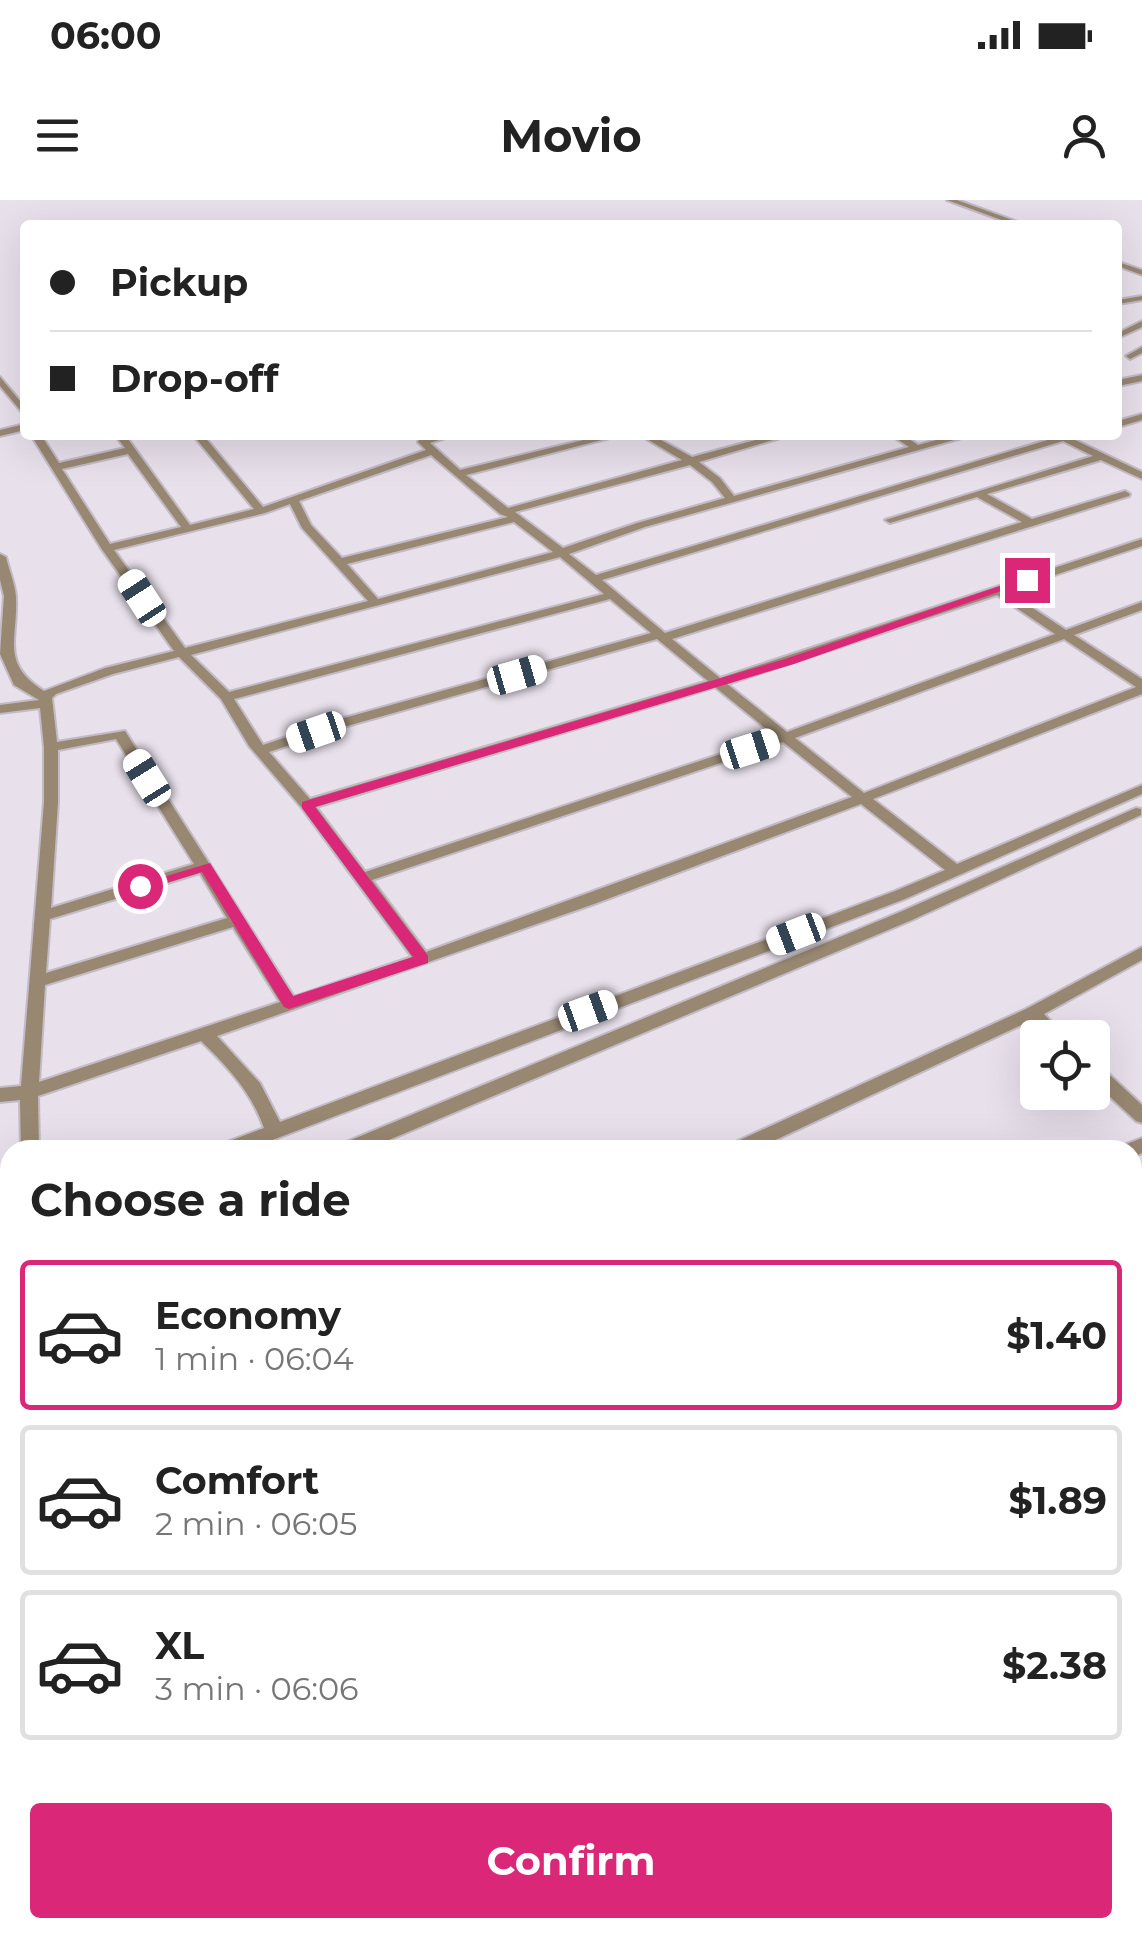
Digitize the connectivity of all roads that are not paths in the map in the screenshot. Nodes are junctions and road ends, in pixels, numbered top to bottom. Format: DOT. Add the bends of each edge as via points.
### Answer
graph roads {
  1 [pos="950,200"];
  2 [pos="1008,220"];
  3 [pos="1142,350"];
  4 [pos="1130,356"];
  5 [pos="39,440"];
  6 [pos="124,440"];
  7 [pos="202,440"];
  8 [pos="430,440"];
  9 [pos="595,440"];
  10 [pos="654,440"];
  11 [pos="765,440"];
  12 [pos="904,440"];
  13 [pos="948,440"];
  14 [pos="1060,440"];
  15 [pos="1075,440"];
  16 [pos="917,448"];
  17 [pos="131,450"];
  18 [pos="433,452"];
  19 [pos="1101,457"];
  20 [pos="689,460"];
  21 [pos="1142,460"];
  22 [pos="1122,466"];
  23 [pos="57,467"];
  24 [pos="460,472"];
  25 [pos="1142,476"];
  26 [pos="977,493"];
  27 [pos="1125,494"];
  28 [pos="732,501"];
  29 [pos="294,502"];
  30 [pos="261,511"];
  31 [pos="509,516"];
  32 [pos="890,520"];
  33 [pos="1033,524"];
  34 [pos="187,528"];
  35 [pos="1142,542"];
  36 [pos="107,548"];
  37 [pos="562,554"];
  38 [pos="0,557"];
  39 [pos="341,562"];
  40 [pos="594,579"];
  41 [pos="997,590"];
  42 [pos="612,595"];
  43 [pos="376,602"];
  44 [pos="1142,606"];
  45 [pos="4,621"];
  46 [pos="1064,634"];
  47 [pos="660,637"];
  48 [pos="182,653"];
  49 [pos="720,682"];
  50 [pos="1142,687"];
  51 [pos="226,697"];
  52 [pos="44,700"];
  53 [pos="0,709"];
  54 [pos="788,736"];
  55 [pos="51,747"];
  56 [pos="262,750"];
  57 [pos="1142,789"];
  58 [pos="865,800"];
  59 [pos="1118,800"];
  60 [pos="306,805"];
  61 [pos="1139,814"];
  62 [pos="205,866"];
  63 [pos="955,870"];
  64 [pos="362,878"];
  65 [pos="43,916"];
  66 [pos="238,920"];
  67 [pos="1142,953"];
  68 [pos="423,959"];
  69 [pos="39,981"];
  70 [pos="289,1003"];
  71 [pos="1032,1013"];
  72 [pos="1039,1020"];
  73 [pos="205,1034"];
  74 [pos="1110,1086"];
  75 [pos="29,1092"];
  76 [pos="0,1095"];
  77 [pos="1142,1116"];
  78 [pos="273,1129"];
  79 [pos="30,1140"];
  80 [pos="248,1140"];
  81 [pos="370,1140"];
  82 [pos="758,1140"];
  1 -- 2 [label="street"];
  3 -- 4 [label="street"];
  5 -- 23 [label="street"];
  6 -- 17 [label="street"];
  7 -- 30 [label="street"];
  8 -- 18 [label="street" via="423,442"];
  9 -- 24 [label="street"];
  10 -- 20 [label="street"];
  11 -- 20 [label="street"];
  12 -- 16 [label="street"];
  13 -- 16 [label="street"];
  14 -- 40 [label="street"];
  15 -- 19 [label="street"];
  16 -- 28 [label="street"];
  17 -- 23 [label="street"];
  17 -- 34 [label="street"];
  18 -- 24 [label="street"];
  18 -- 29 [label="street"];
  19 -- 22 [label="street"];
  19 -- 26 [label="street"];
  20 -- 28 [label="street" via="724,485"];
  20 -- 31 [label="street"];
  21 -- 22 [label="street"];
  22 -- 25 [label="street"];
  23 -- 36 [label="street"];
  24 -- 31 [label="street"];
  26 -- 32 [label="street"];
  26 -- 33 [label="street"];
  27 -- 33 [label="street"];
  28 -- 37 [label="street"];
  29 -- 30 [label="street"];
  29 -- 39 [label="street" via="306,526"];
  30 -- 34 [label="street"];
  31 -- 37 [label="street"];
  31 -- 39 [label="street"];
  33 -- 47 [label="street"];
  34 -- 36 [label="street"];
  35 -- 41 [label="street"];
  36 -- 48 [label="street"];
  37 -- 40 [label="street"];
  37 -- 43 [label="street"];
  38 -- 45 [label="street" via="10,596"];
  39 -- 43 [label="street"];
  40 -- 42 [label="street"];
  41 -- 46 [label="street"];
  41 -- 49 [label="street"];
  42 -- 47 [label="street"];
  42 -- 51 [label="street"];
  43 -- 48 [label="street"];
  44 -- 46 [label="street"];
  45 -- 52 [label="street" via="4,650 19,682"];
  46 -- 50 [label="street"];
  46 -- 54 [label="street"];
  47 -- 49 [label="street"];
  47 -- 56 [label="street"];
  48 -- 51 [label="street"];
  48 -- 52 [label="street" via="86,678"];
  49 -- 54 [label="street"];
  49 -- 60 [label="street"];
  50 -- 58 [label="street"];
  51 -- 56 [label="street"];
  52 -- 53 [label="street"];
  52 -- 55 [label="street"];
  54 -- 58 [label="street"];
  54 -- 64 [label="street"];
  55 -- 62 [label="street" via="120,734"];
  55 -- 65 [label="street"];
  56 -- 60 [label="street"];
  57 -- 59 [label="street"];
  58 -- 63 [label="street"];
  58 -- 68 [label="street"];
  59 -- 61 [label="street"];
  59 -- 63 [label="street"];
  60 -- 64 [label="street"];
  61 -- 81 [label="street"];
  62 -- 65 [label="street"];
  62 -- 66 [label="street"];
  63 -- 78 [label="street"];
  64 -- 68 [label="street"];
  65 -- 69 [label="street"];
  66 -- 69 [label="street"];
  66 -- 70 [label="street"];
  67 -- 71 [label="street"];
  68 -- 70 [label="street"];
  69 -- 75 [label="street"];
  70 -- 73 [label="street"];
  71 -- 72 [label="street"];
  71 -- 82 [label="street"];
  73 -- 75 [label="street"];
  73 -- 78 [label="street" via="264,1098"];
  74 -- 77 [label="street"];
  75 -- 76 [label="street"];
  75 -- 79 [label="street"];
  78 -- 80 [label="street"];
}
